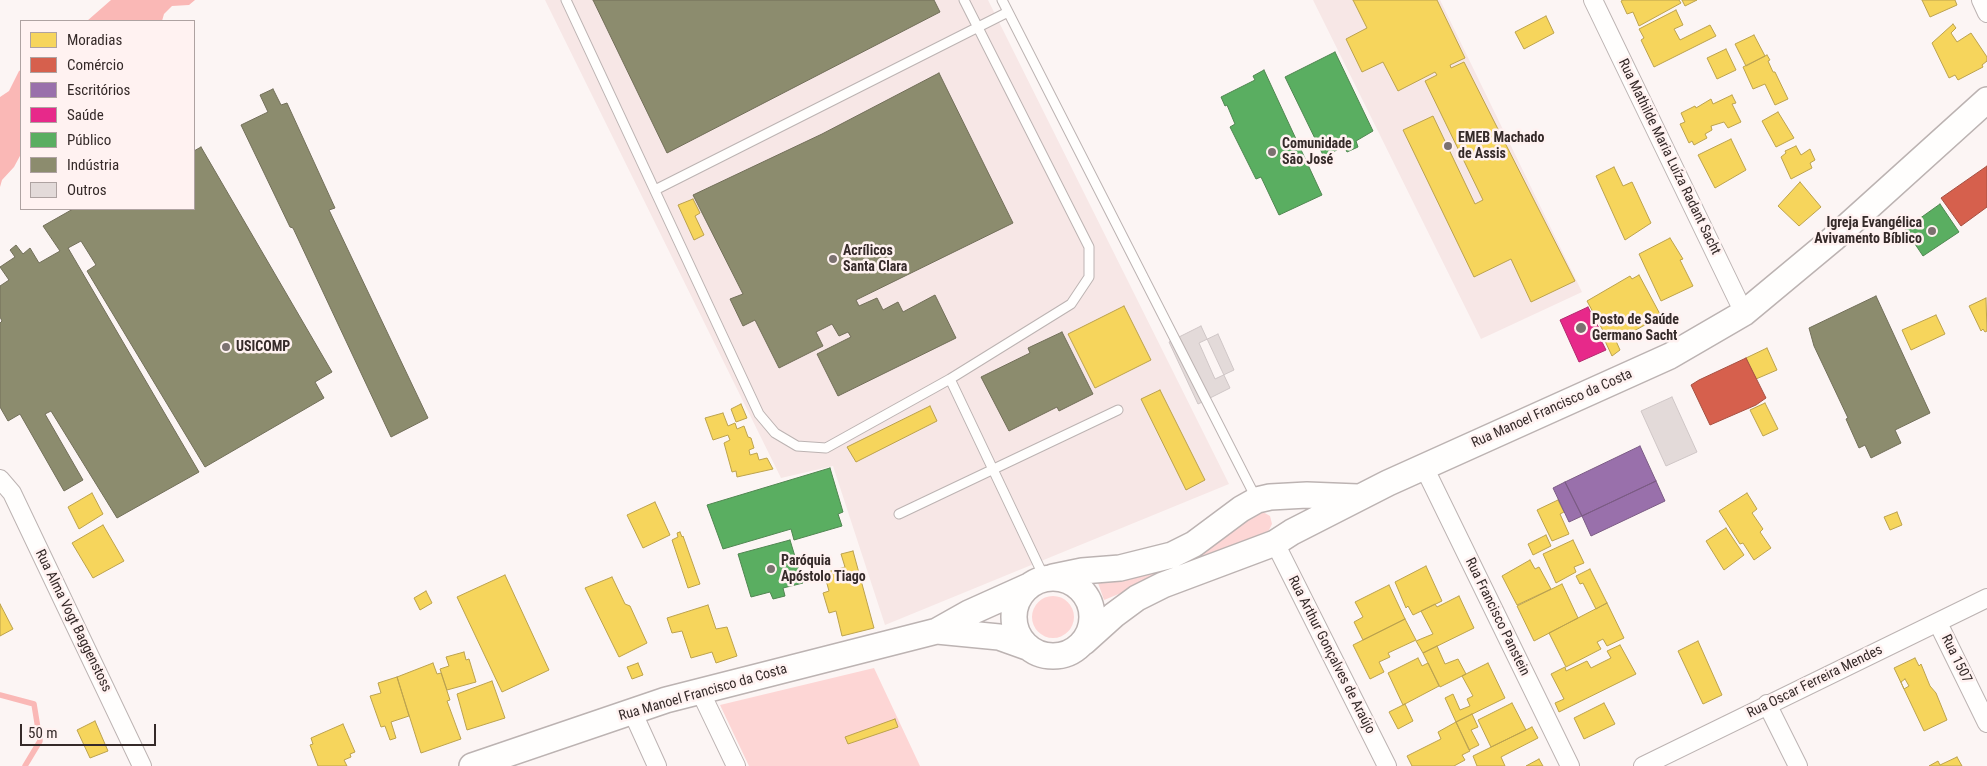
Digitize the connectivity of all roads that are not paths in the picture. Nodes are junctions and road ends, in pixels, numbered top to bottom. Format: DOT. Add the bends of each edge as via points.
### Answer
graph roads {
  1 [pos="566,0"];
  2 [pos="964,0"];
  3 [pos="1002,0"];
  4 [pos="1593,0"];
  5 [pos="1981,0"];
  6 [pos="1008,12"];
  7 [pos="1987,13"];
  8 [pos="979,28"];
  9 [pos="1987,100"];
  10 [pos="655,190"];
  11 [pos="1744,313"];
  12 [pos="950,379"];
  13 [pos="1118,410"];
  14 [pos="1424,467"];
  15 [pos="994,470"];
  16 [pos="0,479"];
  17 [pos="1361,497"];
  18 [pos="1269,498"];
  19 [pos="899,514"];
  20 [pos="1283,538"];
  21 [pos="1042,581"];
  22 [pos="1987,598"];
  23 [pos="1938,623"];
  24 [pos="937,631"];
  25 [pos="1084,642"];
  26 [pos="1027,647"];
  27 [pos="700,691"];
  28 [pos="1767,704"];
  29 [pos="632,711"];
  30 [pos="1987,723"];
  31 [pos="142,766"];
  32 [pos="472,766"];
  33 [pos="657,766"];
  34 [pos="736,766"];
  35 [pos="1387,766"];
  36 [pos="1570,766"];
  37 [pos="1643,766"];
  38 [pos="1798,766"];
  1 -- 10 [label="lane"];
  2 -- 8 [label="lane"];
  3 -- 6 [label="lane"];
  4 -- 11 [label="street, Rua Mathilde Maria Luíza Radant Sacht"];
  5 -- 7 [label="street"];
  6 -- 8 [label="lane"];
  6 -- 18 [label="lane"];
  8 -- 10 [label="lane"];
  8 -- 12 [label="lane" via="1089,247 1090,278 1072,304"];
  9 -- 11 [label="main road, Rua Manoel Francisco da Costa" via="1825,246"];
  10 -- 12 [label="lane" via="759,414 775,433 797,446 826,448"];
  11 -- 14 [label="main road, Rua Manoel Francisco da Costa" via="1670,356"];
  12 -- 15 [label="lane"];
  13 -- 15 [label="lane"];
  14 -- 17 [label="main road, Rua Manoel Francisco da Costa"];
  14 -- 36 [label="street, Rua Francisco Panstein"];
  15 -- 19 [label="lane"];
  15 -- 21 [label="lane"];
  16 -- 31 [label="street, Rua Alma Vogt Baggenstoss" via="12,493"];
  17 -- 18 [label="main road, Rua Manoel Francisco da Costa" via="1307,495"];
  17 -- 20 [label="main road"];
  18 -- 20 [label="main road" via="1293,512 1294,521"];
  18 -- 21 [label="main road, Rua Manoel Francisco da Costa" via="1241,509 1194,544 1172,555 1120,568 1082,571"];
  20 -- 25 [label="main road" via="1162,585 1137,598"];
  20 -- 35 [label="street, Rua Arthur Gonçalves de Araújo"];
  21 -- 24 [label="main road, Rua Manoel Francisco da Costa" via="970,612"];
  21 -- 25 [label="main road" via="1065,580 1085,594 1091,605 1092,626"];
  21 -- 26 [label="main road" via="1019,596 1014,609 1017,636"];
  22 -- 23 [label="street, Rua Oscar Ferreira Mendes"];
  23 -- 28 [label="street, Rua Oscar Ferreira Mendes"];
  23 -- 30 [label="street, Rua 1507"];
  24 -- 26 [label="main road, Rua Manoel Francisco da Costa" via="999,637"];
  24 -- 27 [label="main road, Rua Manoel Francisco da Costa"];
  25 -- 26 [label="main road" via="1064,655 1050,657"];
  27 -- 29 [label="main road, Rua Manoel Francisco da Costa"];
  27 -- 34 [label="street"];
  28 -- 37 [label="street, Rua Oscar Ferreira Mendes"];
  28 -- 38 [label="street"];
  29 -- 32 [label="main road, Rua Manoel Francisco da Costa"];
  29 -- 33 [label="street"];
}
